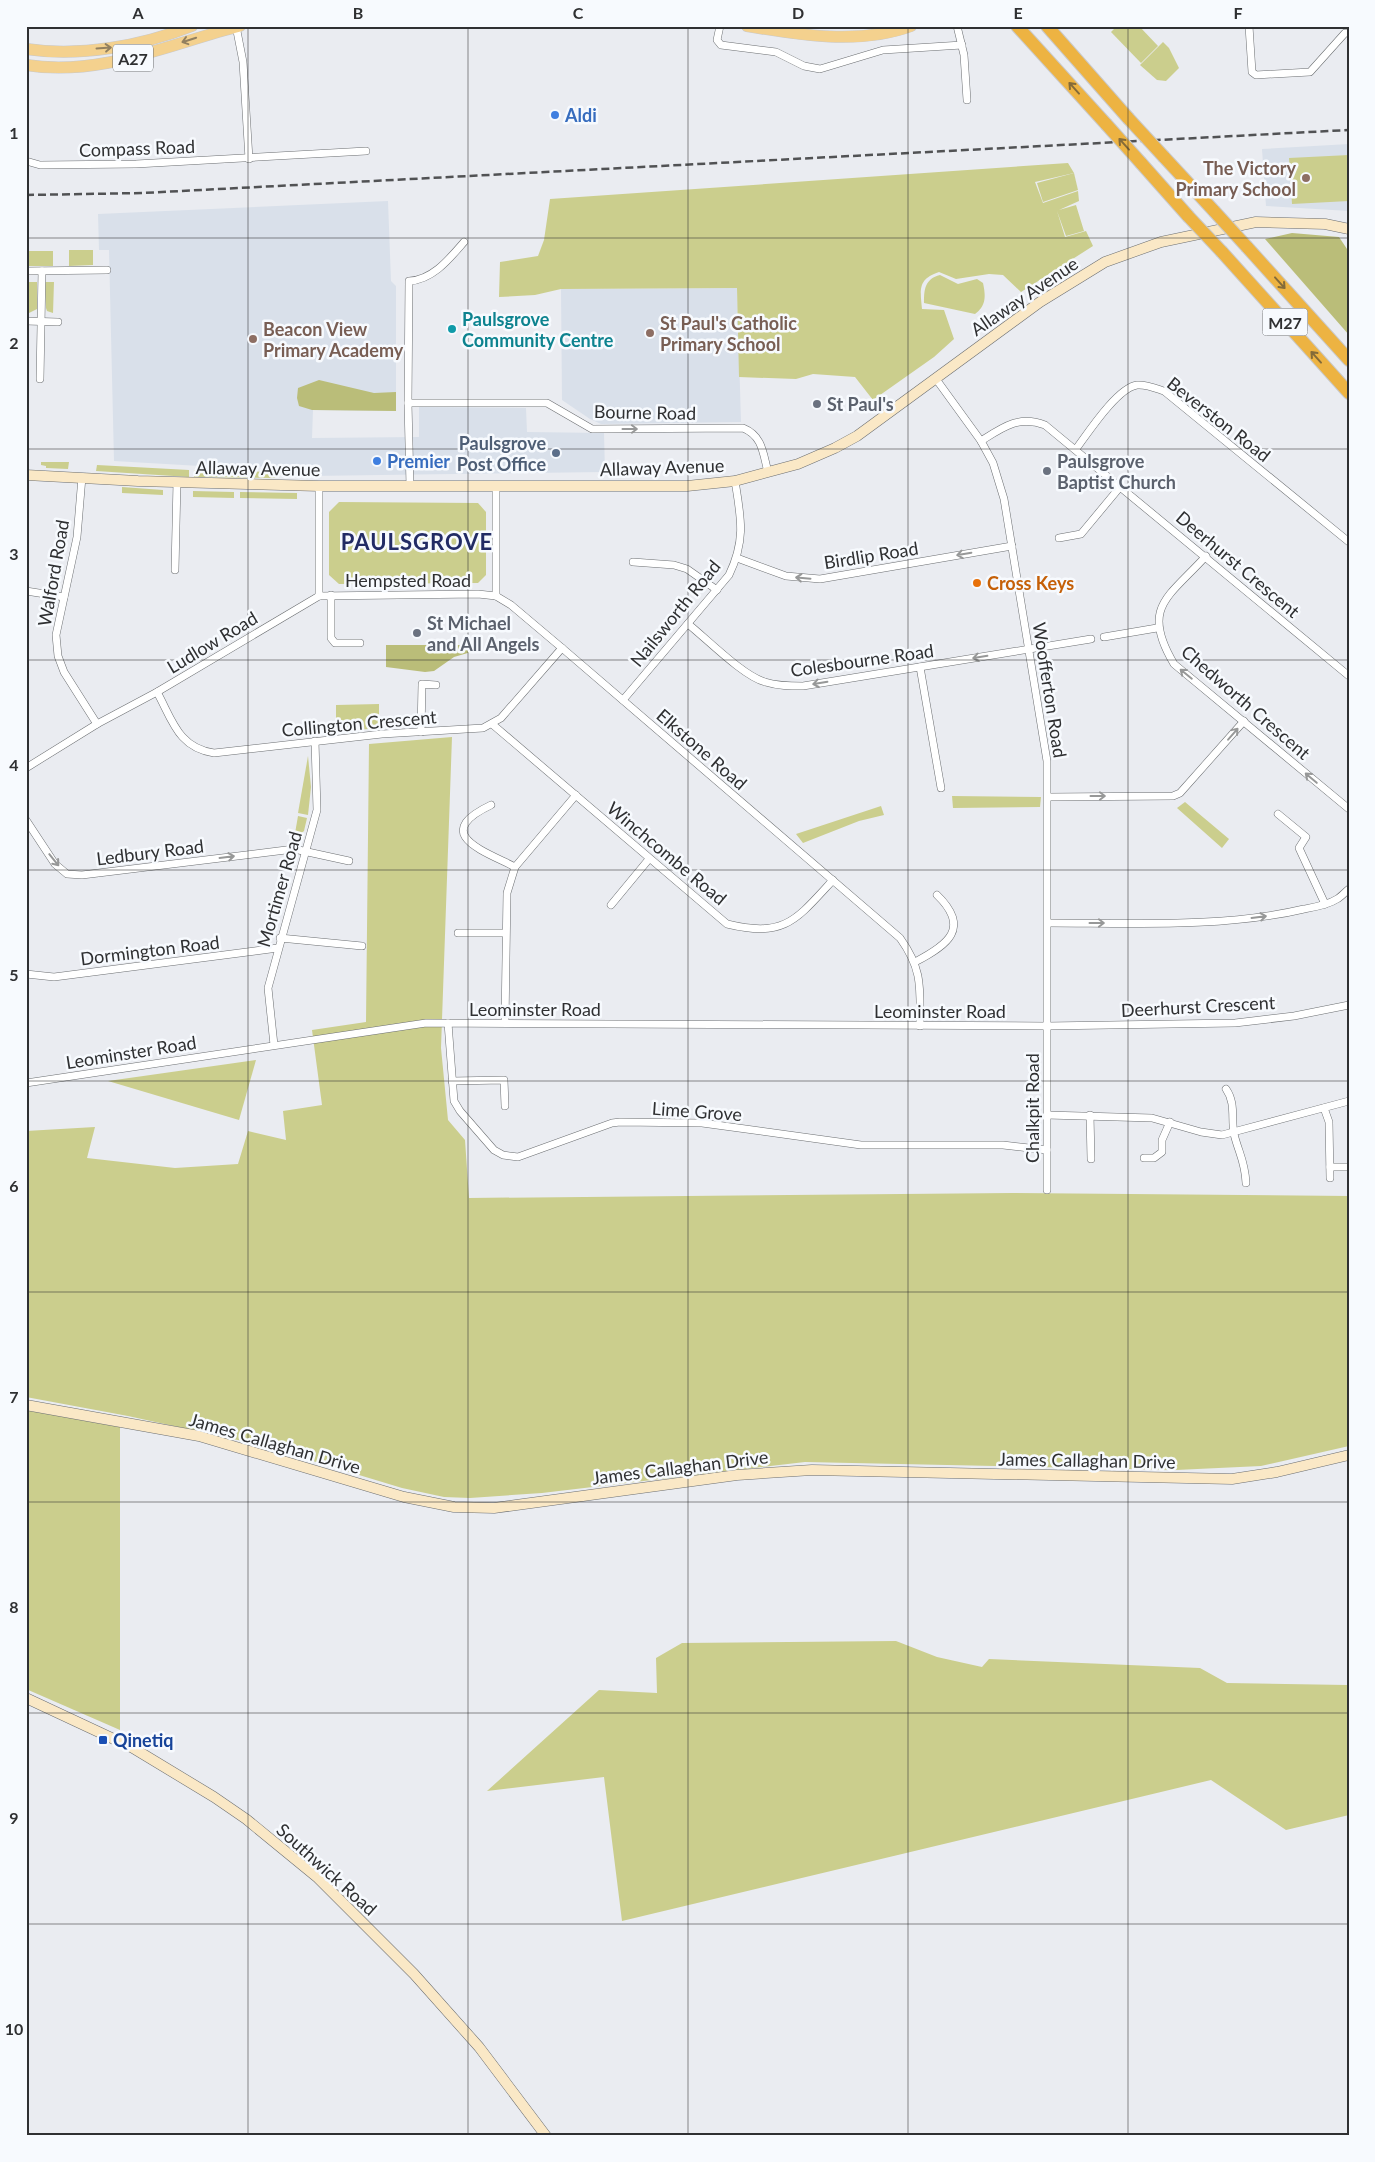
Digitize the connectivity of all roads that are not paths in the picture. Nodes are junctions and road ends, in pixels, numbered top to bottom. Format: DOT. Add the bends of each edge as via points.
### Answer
graph roads {
  1 [pos="192,26"];
  2 [pos="720,26"];
  3 [pos="747,26"];
  4 [pos="812,26"];
  5 [pos="911,26"];
  6 [pos="957,26"];
  7 [pos="1017,26"];
  8 [pos="1047,26"];
  9 [pos="1249,26"];
  10 [pos="237,27"];
  11 [pos="891,32"];
  12 [pos="1349,33"];
  13 [pos="798,34"];
  14 [pos="962,45"];
  15 [pos="26,49"];
  16 [pos="26,65"];
  17 [pos="967,100"];
  18 [pos="366,151"];
  19 [pos="249,158"];
  20 [pos="26,161"];
  21 [pos="1349,229"];
  22 [pos="464,242"];
  23 [pos="107,270"];
  24 [pos="26,271"];
  25 [pos="42,271"];
  26 [pos="26,321"];
  27 [pos="41,322"];
  28 [pos="58,322"];
  29 [pos="1349,360"];
  30 [pos="936,379"];
  31 [pos="40,380"];
  32 [pos="1349,393"];
  33 [pos="408,403"];
  34 [pos="981,441"];
  35 [pos="1076,449"];
  36 [pos="768,472"];
  37 [pos="26,475"];
  38 [pos="82,477"];
  39 [pos="734,481"];
  40 [pos="177,482"];
  41 [pos="319,486"];
  42 [pos="410,486"];
  43 [pos="496,486"];
  44 [pos="1120,487"];
  45 [pos="1060,538"];
  46 [pos="1349,542"];
  47 [pos="1012,546"];
  48 [pos="1206,556"];
  49 [pos="737,558"];
  50 [pos="633,562"];
  51 [pos="175,570"];
  52 [pos="717,590"];
  53 [pos="26,591"];
  54 [pos="331,595"];
  55 [pos="319,596"];
  56 [pos="496,596"];
  57 [pos="64,597"];
  58 [pos="688,624"];
  59 [pos="1157,628"];
  60 [pos="1104,637"];
  61 [pos="1091,639"];
  62 [pos="360,644"];
  63 [pos="562,648"];
  64 [pos="1028,650"];
  65 [pos="920,667"];
  66 [pos="1349,676"];
  67 [pos="436,685"];
  68 [pos="157,692"];
  69 [pos="623,700"];
  70 [pos="1244,721"];
  71 [pos="97,724"];
  72 [pos="492,724"];
  73 [pos="421,732"];
  74 [pos="315,742"];
  75 [pos="26,768"];
  76 [pos="940,788"];
  77 [pos="576,795"];
  78 [pos="1049,796"];
  79 [pos="491,805"];
  80 [pos="1349,809"];
  81 [pos="1278,814"];
  82 [pos="26,820"];
  83 [pos="304,852"];
  84 [pos="649,859"];
  85 [pos="349,861"];
  86 [pos="515,867"];
  87 [pos="833,880"];
  88 [pos="1349,889"];
  89 [pos="937,895"];
  90 [pos="1324,904"];
  91 [pos="611,905"];
  92 [pos="1048,923"];
  93 [pos="505,932"];
  94 [pos="458,933"];
  95 [pos="280,938"];
  96 [pos="362,946"];
  97 [pos="278,948"];
  98 [pos="915,962"];
  99 [pos="26,974"];
  100 [pos="1349,1005"];
  101 [pos="448,1023"];
  102 [pos="505,1023"];
  103 [pos="920,1026"];
  104 [pos="1047,1026"];
  105 [pos="274,1045"];
  106 [pos="452,1081"];
  107 [pos="26,1083"];
  108 [pos="1226,1089"];
  109 [pos="1349,1101"];
  110 [pos="505,1106"];
  111 [pos="1324,1108"];
  112 [pos="1047,1115"];
  113 [pos="1090,1115"];
  114 [pos="1170,1122"];
  115 [pos="1234,1133"];
  116 [pos="1047,1150"];
  117 [pos="1144,1158"];
  118 [pos="1090,1159"];
  119 [pos="1330,1167"];
  120 [pos="1349,1167"];
  121 [pos="1330,1178"];
  122 [pos="1246,1183"];
  123 [pos="1048,1190"];
  124 [pos="26,1405"];
  125 [pos="1349,1455"];
  126 [pos="26,1698"];
  127 [pos="546,2136"];
  15 -- 1 [label="main road, A27, one-way" via="55,51 117,47"];
  2 -- 14 [label="street" via="717,40 721,45 776,52 804,66 820,69 883,50"];
  3 -- 13 [label="main road"];
  4 -- 11 [label="main road"];
  4 -- 13 [label="main road"];
  5 -- 11 [label="main road"];
  6 -- 14 [label="street"];
  32 -- 7 [label="highway, M27, one-way, bridge"];
  8 -- 29 [label="highway, M27, one-way, bridge"];
  9 -- 12 [label="street" via="1252,72 1256,75 1310,72 1345,33"];
  10 -- 16 [label="main road, A27, one-way" via="103,64 70,69"];
  10 -- 19 [label="street" via="243,57"];
  11 -- 13 [label="main road" via="845,36"];
  14 -- 17 [label="street"];
  18 -- 19 [label="street, Compass Road"];
  19 -- 20 [label="street, Compass Road" via="136,164 40,165"];
  21 -- 30 [label="street, Allaway Avenue" via="1325,224 1256,222 1213,229 1106,262 1040,302"];
  22 -- 33 [label="street" via="427,277 409,281"];
  23 -- 25 [label="street"];
  24 -- 25 [label="street"];
  25 -- 27 [label="street"];
  26 -- 27 [label="street"];
  27 -- 28 [label="street"];
  27 -- 31 [label="street"];
  30 -- 34 [label="street, Woofferton Road"];
  30 -- 36 [label="street, Allaway Avenue" via="857,436 798,464"];
  33 -- 36 [label="street, Bourne Road, one-way" via="547,403 592,429 743,428 759,438"];
  33 -- 42 [label="street"];
  34 -- 35 [label="street, Deerhurst Crescent" via="1010,422 1035,421"];
  34 -- 47 [label="street, Woofferton Road" via="993,463 1004,499"];
  35 -- 44 [label="street, Deerhurst Crescent"];
  35 -- 46 [label="street, Beverston Road" via="1122,393 1136,385 1150,386 1164,391"];
  36 -- 39 [label="street, Allaway Avenue"];
  37 -- 38 [label="street, Allaway Avenue"];
  38 -- 40 [label="street, Allaway Avenue"];
  38 -- 57 [label="street, Walford Road" via="77,537"];
  39 -- 43 [label="street, Allaway Avenue" via="687,486"];
  39 -- 49 [label="street, Nailsworth Road" via="742,522"];
  40 -- 41 [label="street, Allaway Avenue"];
  40 -- 51 [label="street"];
  41 -- 42 [label="street, Allaway Avenue"];
  41 -- 55 [label="street"];
  42 -- 43 [label="street, Allaway Avenue"];
  43 -- 56 [label="street"];
  44 -- 45 [label="street" via="1081,534"];
  44 -- 48 [label="street, Deerhurst Crescent"];
  47 -- 49 [label="street, Birdlip Road, one-way" via="820,579 786,576"];
  47 -- 64 [label="street, Woofferton Road"];
  48 -- 59 [label="street" via="1160,606"];
  48 -- 66 [label="street, Deerhurst Crescent"];
  49 -- 52 [label="street, Nailsworth Road" via="729,576"];
  50 -- 52 [label="street" via="687,569"];
  52 -- 58 [label="street, Nailsworth Road"];
  53 -- 57 [label="street"];
  54 -- 55 [label="street, Hempsted Road"];
  54 -- 56 [label="street, Hempsted Road"];
  54 -- 62 [label="street" via="331,638 335,643"];
  55 -- 68 [label="street, Ludlow Road"];
  56 -- 63 [label="street, Elkstone Road"];
  57 -- 71 [label="street, Walford Road" via="56,635 58,656 64,672"];
  65 -- 58 [label="street, Colesbourne Road, one-way" via="803,686 779,686 762,682 748,673"];
  58 -- 69 [label="street, Nailsworth Road"];
  59 -- 60 [label="street"];
  70 -- 59 [label="street, Chedworth Crescent, one-way" via="1174,664"];
  61 -- 64 [label="street, Colesbourne Road"];
  63 -- 69 [label="street, Elkstone Road"];
  63 -- 72 [label="street, Collington Crescent" via="502,718"];
  64 -- 65 [label="street, Colesbourne Road, one-way"];
  64 -- 78 [label="street, Woofferton Road" via="1047,761"];
  65 -- 76 [label="street"];
  67 -- 73 [label="street" via="422,684"];
  68 -- 71 [label="street, Ludlow Road"];
  68 -- 74 [label="street, Collington Crescent" via="182,739 203,751 214,753"];
  69 -- 87 [label="street, Elkstone Road"];
  78 -- 70 [label="street, one-way" via="1173,796 1180,793"];
  80 -- 70 [label="street, Chedworth Crescent, one-way"];
  71 -- 75 [label="street, Ludlow Road"];
  72 -- 73 [label="street, Collington Crescent" via="483,728"];
  72 -- 77 [label="street, Winchcombe Road"];
  73 -- 74 [label="street, Collington Crescent"];
  74 -- 83 [label="street, Mortimer Road" via="317,810"];
  77 -- 84 [label="street, Winchcombe Road"];
  77 -- 86 [label="street"];
  78 -- 92 [label="street, Woofferton Road"];
  79 -- 86 [label="street" via="471,816 464,825 463,835 468,843"];
  81 -- 90 [label="street" via="1306,837 1299,848"];
  82 -- 83 [label="street, Ledbury Road, one-way" via="55,864 67,874 82,876 294,849"];
  83 -- 85 [label="street, Ledbury Road"];
  83 -- 95 [label="street, Mortimer Road"];
  84 -- 87 [label="street, Winchcombe Road" via="727,924 751,930 777,928 797,919"];
  84 -- 91 [label="street"];
  86 -- 93 [label="street" via="507,893"];
  87 -- 98 [label="street, Elkstone Road" via="900,938"];
  88 -- 90 [label="street" via="1338,899"];
  89 -- 98 [label="street" via="949,907 954,918 953,930 946,945"];
  92 -- 90 [label="street, one-way" via="1239,919"];
  92 -- 104 [label="street, Woofferton Road"];
  93 -- 94 [label="street"];
  93 -- 102 [label="street"];
  95 -- 96 [label="street"];
  95 -- 97 [label="street, Mortimer Road"];
  97 -- 99 [label="street, Dormington Road" via="54,977"];
  97 -- 105 [label="street, Mortimer Road" via="268,988"];
  98 -- 103 [label="street, Elkstone Road" via="920,983"];
  100 -- 104 [label="street, Deerhurst Crescent" via="1235,1023"];
  101 -- 102 [label="street, Leominster Road"];
  101 -- 105 [label="street, Leominster Road" via="426,1023"];
  101 -- 106 [label="street, Lime Grove"];
  102 -- 103 [label="street, Leominster Road"];
  103 -- 104 [label="street, Leominster Road"];
  104 -- 112 [label="street, Chalkpit Road"];
  105 -- 107 [label="street, Leominster Road"];
  106 -- 110 [label="street" via="504,1080"];
  106 -- 116 [label="street, Lime Grove" via="454,1101 483,1139 498,1152 518,1158 620,1122 702,1123 861,1145 1003,1145"];
  108 -- 115 [label="street" via="1232,1096"];
  109 -- 111 [label="street"];
  111 -- 115 [label="street"];
  111 -- 119 [label="street" via="1329,1122"];
  112 -- 113 [label="street"];
  112 -- 116 [label="street, Chalkpit Road"];
  113 -- 114 [label="street"];
  113 -- 118 [label="street"];
  114 -- 115 [label="street" via="1201,1132"];
  114 -- 117 [label="street" via="1162,1140 1162,1152 1154,1158"];
  115 -- 122 [label="street" via="1245,1164"];
  116 -- 123 [label="street, Chalkpit Road"];
  119 -- 120 [label="street"];
  119 -- 121 [label="street"];
  124 -- 125 [label="street, James Callaghan Drive" via="199,1436 404,1497 474,1508 525,1505 785,1470 1232,1479"];
  126 -- 127 [label="street, Southwick Road" via="133,1748 214,1798 318,1878 414,1974 479,2047"];
}
